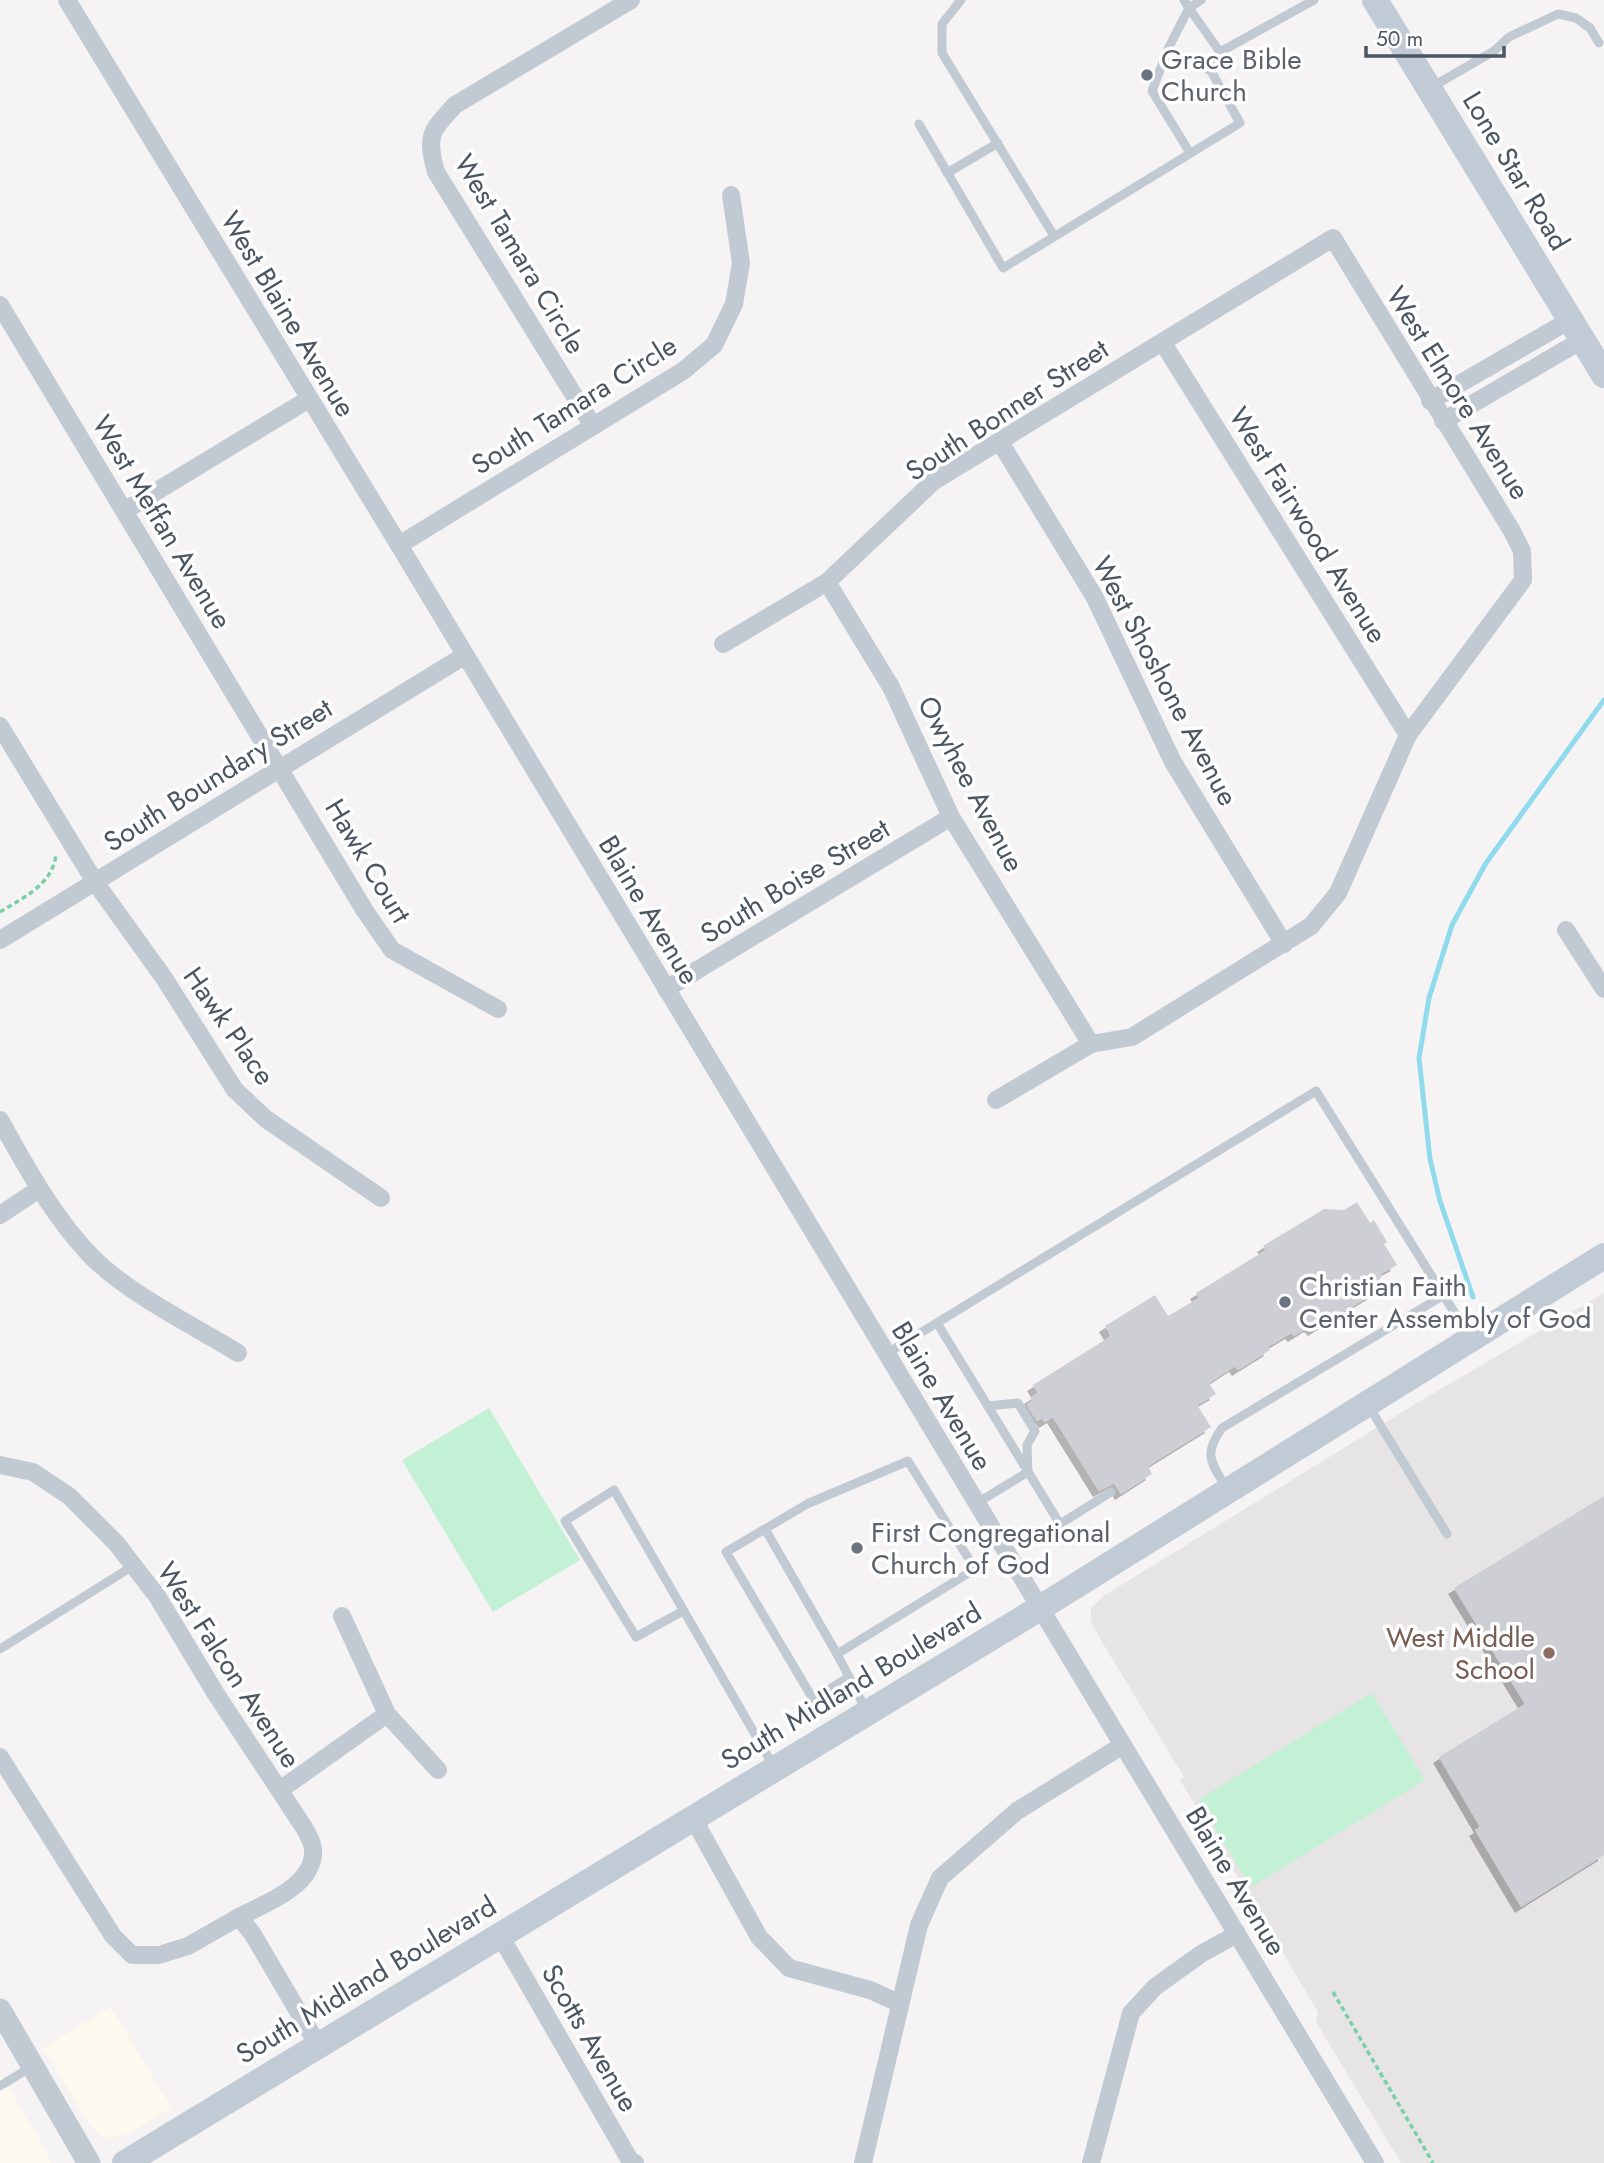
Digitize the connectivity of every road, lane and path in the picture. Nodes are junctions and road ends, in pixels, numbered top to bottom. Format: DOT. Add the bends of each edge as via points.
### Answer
graph roads {
  1 [pos="67,0"];
  2 [pos="631,0"];
  3 [pos="961,0"];
  4 [pos="1201,0"];
  5 [pos="1314,0"];
  6 [pos="1375,0"];
  7 [pos="1186,4"];
  8 [pos="1599,43"];
  9 [pos="1168,49"];
  10 [pos="1220,52"];
  11 [pos="1211,71"];
  12 [pos="1429,89"];
  13 [pos="919,124"];
  14 [pos="998,143"];
  15 [pos="1190,153"];
  16 [pos="947,173"];
  17 [pos="731,195"];
  18 [pos="1054,236"];
  19 [pos="1332,238"];
  20 [pos="2,312"];
  21 [pos="1576,330"];
  22 [pos="1163,343"];
  23 [pos="1604,375"];
  24 [pos="309,399"];
  25 [pos="1430,401"];
  26 [pos="1443,421"];
  27 [pos="593,426"];
  28 [pos="1000,442"];
  29 [pos="124,511"];
  30 [pos="399,545"];
  31 [pos="827,582"];
  32 [pos="723,644"];
  33 [pos="464,656"];
  34 [pos="0,726"];
  35 [pos="1408,735"];
  36 [pos="280,767"];
  37 [pos="951,817"];
  38 [pos="52,847"];
  39 [pos="95,882"];
  40 [pos="0,912"];
  41 [pos="1566,930"];
  42 [pos="0,940"];
  43 [pos="1284,944"];
  44 [pos="666,989"];
  45 [pos="1604,989"];
  46 [pos="498,1009"];
  47 [pos="1091,1044"];
  48 [pos="996,1100"];
  49 [pos="0,1121"];
  50 [pos="39,1189"];
  51 [pos="381,1198"];
  52 [pos="0,1215"];
  53 [pos="1604,1256"];
  54 [pos="1444,1295"];
  55 [pos="937,1323"];
  56 [pos="1471,1339"];
  57 [pos="238,1353"];
  58 [pos="886,1354"];
  59 [pos="1367,1404"];
  60 [pos="988,1406"];
  61 [pos="0,1465"];
  62 [pos="1028,1472"];
  63 [pos="1228,1491"];
  64 [pos="1111,1492"];
  65 [pos="977,1503"];
  66 [pos="765,1529"];
  67 [pos="1447,1534"];
  68 [pos="133,1566"];
  69 [pos="1040,1608"];
  70 [pos="683,1611"];
  71 [pos="342,1616"];
  72 [pos="0,1648"];
  73 [pos="837,1654"];
  74 [pos="849,1677"];
  75 [pos="867,1713"];
  76 [pos="387,1714"];
  77 [pos="1123,1745"];
  78 [pos="0,1757"];
  79 [pos="775,1769"];
  80 [pos="438,1770"];
  81 [pos="280,1790"];
  82 [pos="693,1818"];
  83 [pos="239,1917"];
  84 [pos="1237,1934"];
  85 [pos="501,1937"];
  86 [pos="1333,1992"];
  87 [pos="900,2003"];
  88 [pos="0,2010"];
  89 [pos="318,2045"];
  90 [pos="33,2066"];
  91 [pos="0,2086"];
  92 [pos="89,2163"];
  93 [pos="125,2163"];
  94 [pos="632,2163"];
  95 [pos="863,2163"];
  96 [pos="1091,2163"];
  97 [pos="1375,2163"];
  98 [pos="1433,2163"];
  1 -- 24 [label="street, West Blaine Avenue"];
  2 -- 27 [label="street, West Tamara Circle" via="455,105 436,125 429,146 436,172"];
  3 -- 14 [label="lane" via="942,24 942,53"];
  4 -- 7 [label="lane"];
  5 -- 10 [label="lane"];
  6 -- 12 [label="main road, Lone Star Road"];
  7 -- 9 [label="lane"];
  7 -- 10 [label="lane"];
  8 -- 12 [label="lane" via="1590,28 1576,18 1558,14 1509,37 1494,51"];
  9 -- 11 [label="lane"];
  9 -- 15 [label="lane" via="1152,91"];
  10 -- 11 [label="lane"];
  11 -- 15 [label="lane" via="1240,123"];
  12 -- 21 [label="main road, Lone Star Road"];
  13 -- 16 [label="lane"];
  14 -- 16 [label="lane"];
  14 -- 18 [label="lane"];
  15 -- 18 [label="lane"];
  16 -- 18 [label="lane" via="1003,268"];
  17 -- 27 [label="street, South Tamara Circle" via="741,263 734,304 714,345 683,371"];
  19 -- 22 [label="street, South Bonner Street"];
  19 -- 25 [label="street, West Elmore Avenue"];
  20 -- 29 [label="street, West Meffan Avenue"];
  21 -- 23 [label="main road, Lone Star Road"];
  21 -- 25 [label="street"];
  21 -- 26 [label="street"];
  22 -- 28 [label="street, South Bonner Street"];
  22 -- 35 [label="street, West Fairwood Avenue"];
  24 -- 29 [label="street"];
  24 -- 30 [label="street, West Blaine Avenue"];
  25 -- 26 [label="street, West Elmore Avenue"];
  26 -- 35 [label="street, West Elmore Avenue" via="1512,531 1522,551 1523,580"];
  27 -- 30 [label="street, South Tamara Circle"];
  28 -- 31 [label="street, South Bonner Street" via="934,481"];
  28 -- 43 [label="street, West Shoshone Avenue" via="1094,596 1173,762"];
  29 -- 36 [label="street, West Meffan Avenue"];
  30 -- 33 [label="street, West Blaine Avenue"];
  31 -- 32 [label="street, South Bonner Street"];
  31 -- 37 [label="street, Owyhee Avenue" via="891,688"];
  33 -- 36 [label="street, South Boundary Street"];
  33 -- 44 [label="street, Blaine Avenue"];
  34 -- 39 [label="street, Hawk Place"];
  35 -- 43 [label="street" via="1338,893 1311,926"];
  36 -- 39 [label="street, South Boundary Street"];
  36 -- 46 [label="street, Hawk Court" via="391,950"];
  37 -- 44 [label="street, South Boise Street"];
  37 -- 47 [label="street, Owyhee Avenue"];
  38 -- 40 [label="path" via="56,856 49,876 35,891"];
  39 -- 42 [label="street, South Boundary Street"];
  39 -- 51 [label="street, Hawk Place" via="235,1090 266,1119"];
  41 -- 45 [label="street"];
  43 -- 47 [label="street" via="1132,1037"];
  44 -- 58 [label="street, Blaine Avenue"];
  47 -- 48 [label="street"];
  49 -- 50 [label="street"];
  50 -- 52 [label="street"];
  50 -- 57 [label="street" via="90,1254 122,1283"];
  53 -- 56 [label="main road, South Midland Boulevard"];
  54 -- 55 [label="lane" via="1316,1091"];
  54 -- 56 [label="lane"];
  54 -- 63 [label="lane" via="1222,1428 1211,1443 1210,1457"];
  55 -- 58 [label="lane"];
  55 -- 60 [label="lane"];
  56 -- 59 [label="main road, South Midland Boulevard"];
  58 -- 65 [label="street, Blaine Avenue"];
  59 -- 63 [label="main road, South Midland Boulevard"];
  59 -- 67 [label="lane"];
  60 -- 62 [label="lane"];
  60 -- 62 [label="lane" via="1018,1403 1035,1431 1027,1445"];
  61 -- 68 [label="street, West Falcon Avenue" via="33,1472 69,1496"];
  62 -- 64 [label="lane" via="1060,1524"];
  62 -- 65 [label="lane"];
  63 -- 69 [label="main road, South Midland Boulevard"];
  65 -- 69 [label="street, Blaine Avenue"];
  66 -- 73 [label="lane"];
  66 -- 73 [label="lane" via="807,1504 908,1461 975,1569"];
  66 -- 74 [label="lane" via="726,1552 813,1699"];
  68 -- 72 [label="lane"];
  68 -- 81 [label="street, West Falcon Avenue"];
  69 -- 75 [label="main road, South Midland Boulevard"];
  69 -- 77 [label="street, Blaine Avenue"];
  70 -- 70 [label="lane" via="614,1490 565,1521 636,1637"];
  70 -- 79 [label="lane"];
  71 -- 76 [label="street"];
  73 -- 74 [label="lane"];
  74 -- 75 [label="lane"];
  75 -- 79 [label="main road, South Midland Boulevard"];
  76 -- 80 [label="street"];
  76 -- 81 [label="street"];
  77 -- 84 [label="street, Blaine Avenue"];
  77 -- 87 [label="street" via="1017,1811 940,1878 919,1925"];
  78 -- 83 [label="street, West Falcon Avenue" via="113,1936 132,1955 159,1955 188,1946"];
  79 -- 82 [label="main road, South Midland Boulevard"];
  81 -- 83 [label="street, West Falcon Avenue" via="313,1850 308,1872 293,1888"];
  82 -- 85 [label="main road, South Midland Boulevard"];
  82 -- 87 [label="street" via="759,1937 789,1968"];
  83 -- 89 [label="street"];
  84 -- 96 [label="street" via="1155,1987 1131,2012"];
  84 -- 97 [label="street, Blaine Avenue"];
  85 -- 89 [label="main road, South Midland Boulevard"];
  85 -- 94 [label="street, Scotts Avenue"];
  86 -- 98 [label="path"];
  87 -- 95 [label="street"];
  88 -- 90 [label="street"];
  89 -- 93 [label="main road, South Midland Boulevard"];
  90 -- 91 [label="lane"];
  90 -- 92 [label="street"];
}
